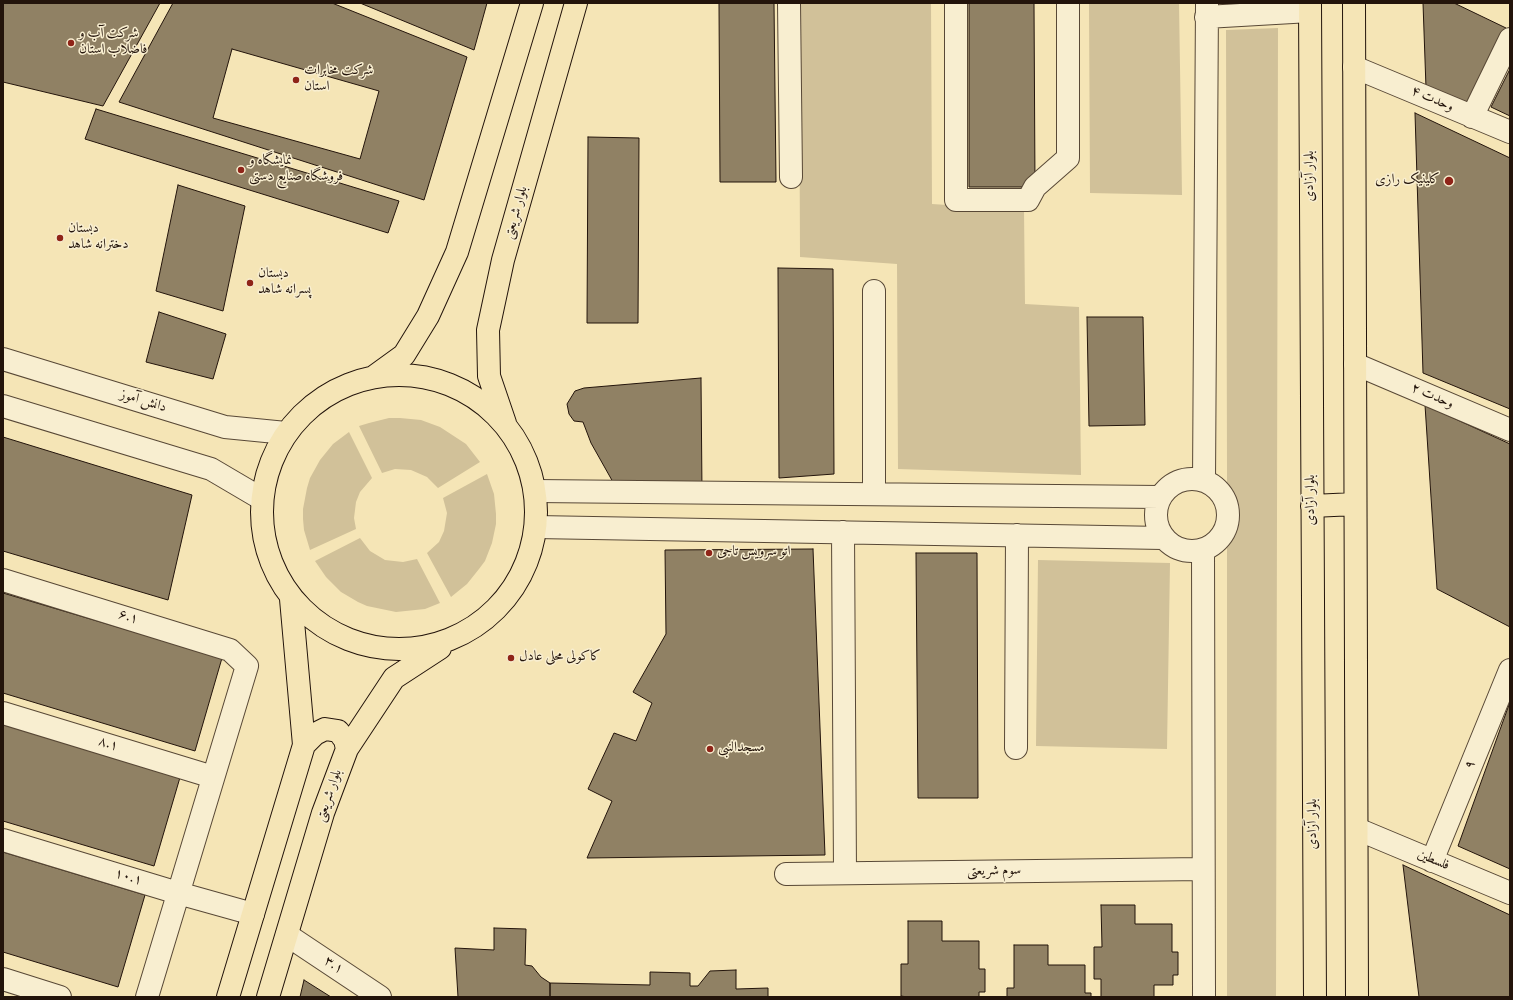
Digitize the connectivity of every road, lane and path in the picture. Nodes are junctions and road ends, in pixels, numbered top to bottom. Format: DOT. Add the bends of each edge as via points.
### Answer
graph roads {
  1 [pos="532,3"];
  2 [pos="576,3"];
  3 [pos="789,3"];
  4 [pos="956,3"];
  5 [pos="1068,3"];
  6 [pos="1354,3"];
  7 [pos="1310,7"];
  8 [pos="1206,10"];
  9 [pos="1510,40"];
  10 [pos="1354,67"];
  11 [pos="1472,117"];
  12 [pos="1510,132"];
  13 [pos="791,177"];
  14 [pos="874,291"];
  15 [pos="3,359"];
  16 [pos="1355,364"];
  17 [pos="375,376"];
  18 [pos="3,406"];
  19 [pos="506,426"];
  20 [pos="1510,430"];
  21 [pos="286,433"];
  22 [pos="1204,480"];
  23 [pos="535,491"];
  24 [pos="874,494"];
  25 [pos="1160,496"];
  26 [pos="262,499"];
  27 [pos="1355,504"];
  28 [pos="1312,506"];
  29 [pos="536,527"];
  30 [pos="843,532"];
  31 [pos="1017,535"];
  32 [pos="1163,538"];
  33 [pos="1204,550"];
  34 [pos="3,580"];
  35 [pos="292,599"];
  36 [pos="456,638"];
  37 [pos="1510,670"];
  38 [pos="3,713"];
  39 [pos="304,745"];
  40 [pos="1016,748"];
  41 [pos="347,749"];
  42 [pos="213,777"];
  43 [pos="1357,829"];
  44 [pos="3,840"];
  45 [pos="1432,861"];
  46 [pos="1203,869"];
  47 [pos="845,873"];
  48 [pos="786,874"];
  49 [pos="178,893"];
  50 [pos="1510,893"];
  51 [pos="253,914"];
  52 [pos="286,935"];
  53 [pos="3,979"];
  54 [pos="60,997"];
  55 [pos="147,997"];
  56 [pos="228,997"];
  57 [pos="268,997"];
  58 [pos="380,997"];
  59 [pos="1204,997"];
  60 [pos="1315,997"];
  61 [pos="1357,997"];
  1 -- 17 [label="main road" via="457,252 428,316 404,355"];
  2 -- 19 [label="main road, بلوار شریعتی" via="503,260 488,330 489,376"];
  3 -- 13 [label="street"];
  4 -- 5 [label="street" via="956,200 1028,200 1034,187 1068,158"];
  6 -- 10 [label="main road"];
  7 -- 8 [label="street"];
  7 -- 28 [label="main road, بلوار آزادی"];
  8 -- 22 [label="street"];
  9 -- 11 [label="street"];
  10 -- 11 [label="street, وحدت ۴"];
  10 -- 16 [label="main road"];
  11 -- 12 [label="street, وحدت ۴"];
  14 -- 24 [label="street"];
  15 -- 21 [label="street, دانش آموز" via="225,427"];
  16 -- 20 [label="street, وحدت ۲"];
  16 -- 27 [label="main road"];
  17 -- 19 [label="main road" via="412,374 448,383 480,400"];
  17 -- 21 [label="main road" via="341,387 310,406"];
  18 -- 26 [label="street" via="211,469"];
  19 -- 23 [label="main road" via="525,456"];
  21 -- 26 [label="main road" via="269,464"];
  22 -- 25 [label="street" via="1191,478 1179,481 1168,487"];
  22 -- 33 [label="street" via="1222,494 1227,504 1228,515 1221,537 1214,545"];
  23 -- 24 [label="street"];
  23 -- 29 [label="main road"];
  24 -- 25 [label="street"];
  25 -- 32 [label="street" via="1156,518"];
  26 -- 35 [label="main road" via="263,535 273,568"];
  27 -- 28 [label="main road"];
  27 -- 43 [label="main road"];
  28 -- 60 [label="main road, بلوار آزادی"];
  29 -- 30 [label="street"];
  29 -- 36 [label="main road" via="528,562 511,593 487,619"];
  30 -- 31 [label="street"];
  30 -- 47 [label="street"];
  31 -- 32 [label="street"];
  31 -- 40 [label="street"];
  32 -- 33 [label="street" via="1181,550"];
  33 -- 46 [label="street"];
  34 -- 42 [label="street, ۶.۱" via="230,650 247,666"];
  35 -- 36 [label="main road" via="318,624 350,641 385,650 422,648"];
  35 -- 39 [label="main road"];
  36 -- 41 [label="main road, بلوار شریعتی" via="394,678"];
  37 -- 45 [label="street, ۹"];
  38 -- 42 [label="street, ۸.۱"];
  39 -- 41 [label="main road" via="325,728 338,731 345,740"];
  39 -- 51 [label="main road"];
  41 -- 52 [label="main road, بلوار شریعتی" via="323,813"];
  42 -- 49 [label="street"];
  43 -- 45 [label="street, فلسطین"];
  43 -- 61 [label="main road"];
  44 -- 49 [label="street, ۱۰.۱"];
  45 -- 50 [label="street, فلسطین"];
  46 -- 47 [label="street, سوم شریعتی"];
  46 -- 59 [label="street"];
  47 -- 48 [label="street, سوم شریعتی"];
  49 -- 51 [label="street, ۱۰.۱"];
  49 -- 55 [label="street"];
  51 -- 56 [label="main road"];
  52 -- 57 [label="main road, بلوار شریعتی"];
  52 -- 58 [label="street, ۳.۱"];
  53 -- 54 [label="street"];
}
